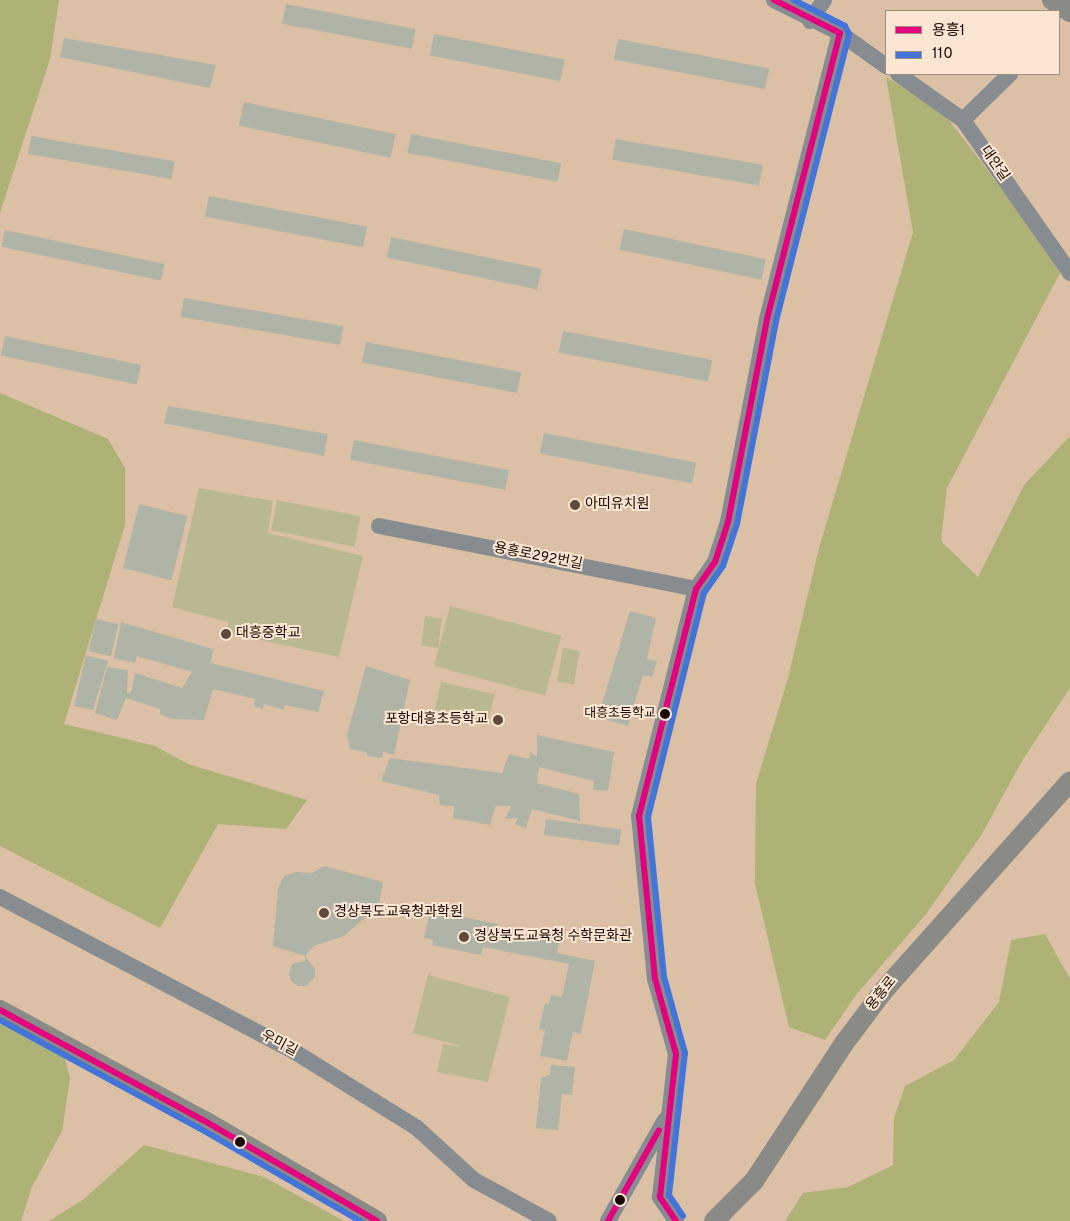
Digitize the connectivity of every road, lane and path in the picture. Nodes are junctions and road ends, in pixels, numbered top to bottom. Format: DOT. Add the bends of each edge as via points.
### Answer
graph roads {
  1 [pos="774,0"];
  2 [pos="824,0"];
  3 [pos="810,20"];
  4 [pos="840,33"];
  5 [pos="885,65"];
  6 [pos="899,75"];
  7 [pos="1009,75"];
  8 [pos="964,120"];
  9 [pos="1070,273"];
  10 [pos="379,526"];
  11 [pos="696,589"];
  12 [pos="1070,781"];
  13 [pos="0,897"];
  14 [pos="0,1010"];
  15 [pos="668,1114"];
  16 [pos="545,1219"];
  17 [pos="377,1221"];
  18 [pos="608,1221"];
  19 [pos="676,1221"];
  20 [pos="714,1221"];
  1 -- 3 [label="street"];
  2 -- 3 [label="street"];
  3 -- 4 [label="street"];
  4 -- 5 [label="street"];
  4 -- 11 [label="street" via="767,319 728,522 716,562"];
  6 -- 8 [label="street, 대안길"];
  7 -- 8 [label="street"];
  8 -- 9 [label="street, 대안길"];
  10 -- 11 [label="street, 용흥로292번길"];
  11 -- 15 [label="street" via="639,816 656,979 676,1054"];
  12 -- 20 [label="main road, 용흥로" via="885,989 845,1042 754,1181"];
  13 -- 16 [label="street, 우미길" via="295,1052 417,1128 474,1180"];
  14 -- 17 [label="main road" via="203,1120"];
  15 -- 18 [label="street"];
  15 -- 19 [label="street" via="660,1197"];
}
